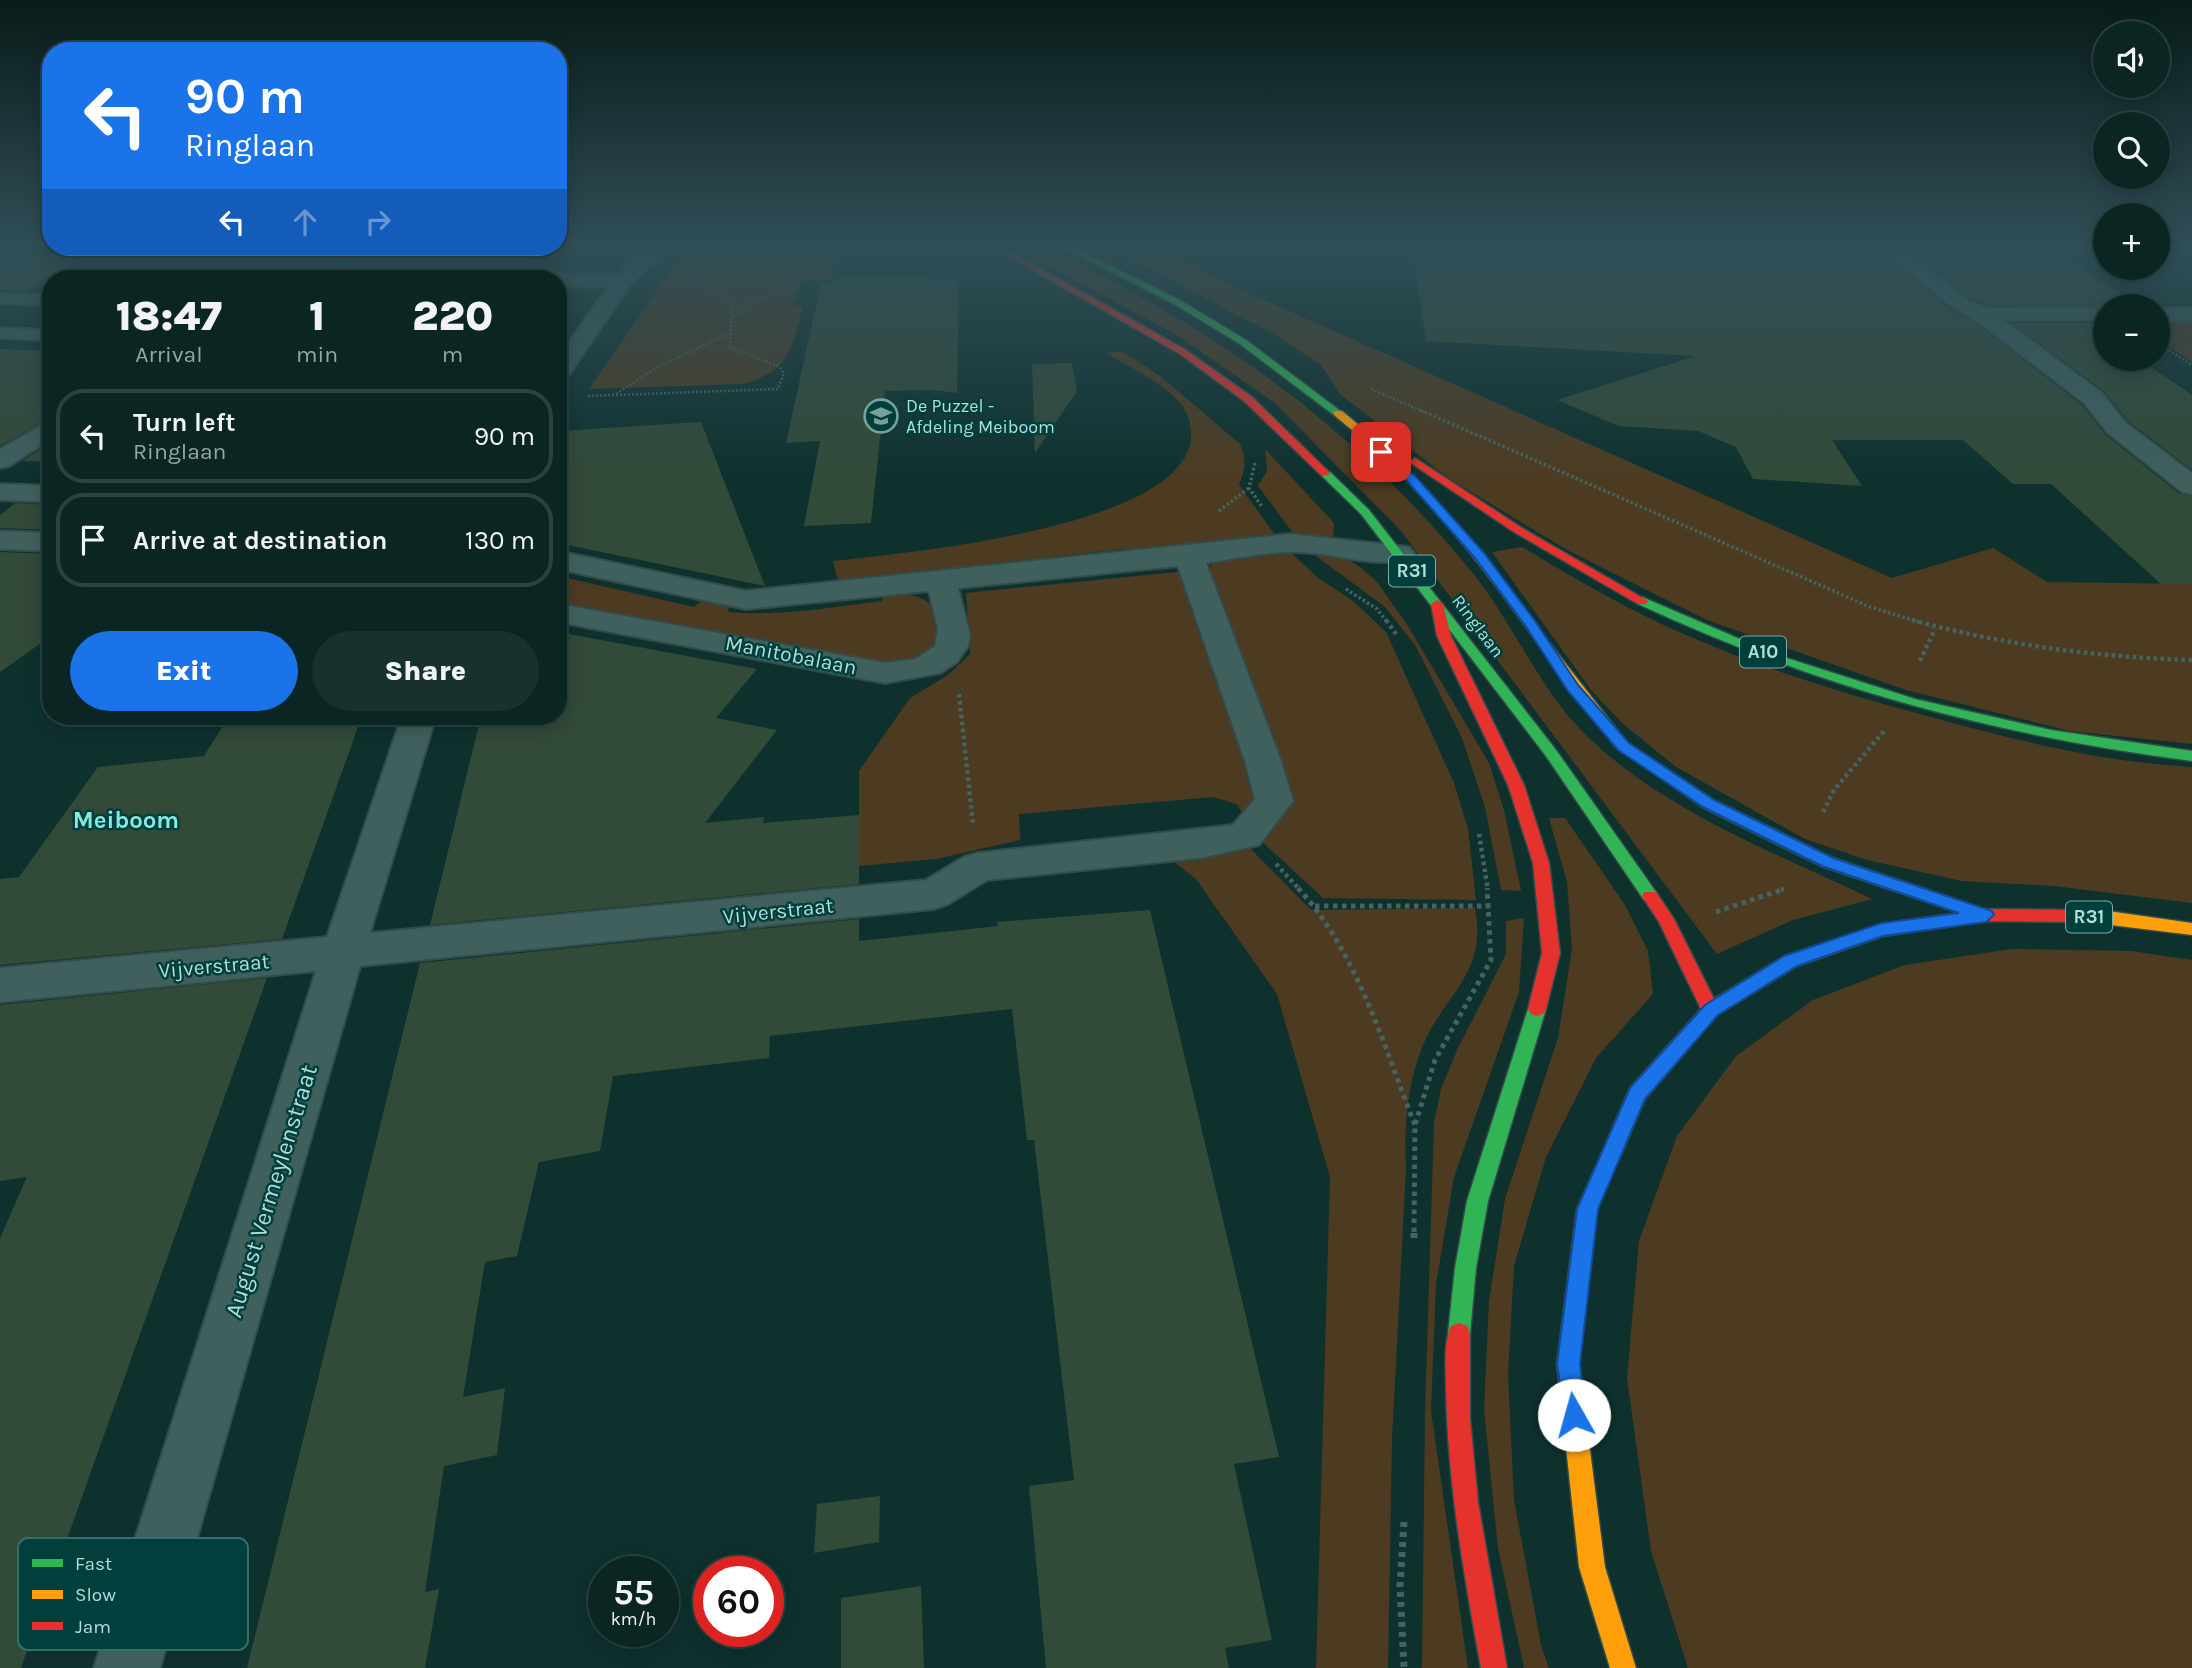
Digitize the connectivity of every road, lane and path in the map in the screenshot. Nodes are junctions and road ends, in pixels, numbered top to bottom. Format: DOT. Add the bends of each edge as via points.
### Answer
graph roads {
  1 [pos="592,325"];
  2 [pos="730,325"];
  3 [pos="1135,325"];
  4 [pos="1215,325"];
  5 [pos="1996,325"];
  6 [pos="0,333"];
  7 [pos="726,334"];
  8 [pos="42,342"];
  9 [pos="2170,350"];
  10 [pos="567,361"];
  11 [pos="2192,365"];
  12 [pos="1361,384"];
  13 [pos="615,395"];
  14 [pos="581,396"];
  15 [pos="1350,422"];
  16 [pos="42,434"];
  17 [pos="1251,453"];
  18 [pos="0,460"];
  19 [pos="2192,486"];
  20 [pos="0,492"];
  21 [pos="42,494"];
  22 [pos="0,540"];
  23 [pos="42,542"];
  24 [pos="1290,543"];
  25 [pos="1399,553"];
  26 [pos="1189,556"];
  27 [pos="567,562"];
  28 [pos="942,582"];
  29 [pos="1437,604"];
  30 [pos="567,615"];
  31 [pos="1404,643"];
  32 [pos="947,654"];
  33 [pos="2192,660"];
  34 [pos="416,725"];
  35 [pos="2192,755"];
  36 [pos="1479,828"];
  37 [pos="1245,836"];
  38 [pos="978,867"];
  39 [pos="1986,915"];
  40 [pos="2192,929"];
  41 [pos="342,954"];
  42 [pos="0,985"];
  43 [pos="1712,1010"];
  44 [pos="1415,1125"];
  45 [pos="1414,1248"];
  46 [pos="1404,1519"];
  47 [pos="166,1538"];
  48 [pos="132,1650"];
  49 [pos="127,1668"];
  50 [pos="1404,1668"];
  51 [pos="1494,1668"];
  52 [pos="1623,1668"];
  1 -- 10 [label="street"];
  2 -- 7 [label="path"];
  3 -- 25 [label="main road, Ringlaan / R31" via="1183,352 1248,400 1366,512"];
  4 -- 15 [label="main road, R31"];
  5 -- 19 [label="street" via="2092,398 2117,428"];
  6 -- 8 [label="lane"];
  7 -- 13 [label="path" via="664,361"];
  7 -- 13 [label="path" via="730,347 780,367 784,373 778,389"];
  9 -- 11 [label="path"];
  12 -- 33 [label="path" via="1870,607 1935,629 2032,649 2125,659"];
  13 -- 14 [label="path"];
  15 -- 35 [label="main road, A10" via="1378,434 1565,560 1696,626 1890,696 1988,723 2078,743"];
  15 -- 39 [label="main road, R31" via="1413,480 1479,555 1573,688 1623,747 1709,804 1828,862"];
  16 -- 18 [label="street"];
  17 -- 24 [label="path" via="1256,465 1249,488"];
  20 -- 21 [label="street"];
  22 -- 23 [label="street"];
  24 -- 25 [label="street"];
  24 -- 26 [label="street"];
  24 -- 31 [label="path" via="1320,571 1377,609"];
  25 -- 29 [label="main road, Ringlaan / R31"];
  26 -- 28 [label="street"];
  26 -- 37 [label="street" via="1263,761 1273,801"];
  27 -- 28 [label="street" via="746,600"];
  28 -- 32 [label="street" via="954,635"];
  29 -- 43 [label="main road, Ringlaan / R31" via="1551,753 1666,919"];
  29 -- 51 [label="main road" via="1444,636 1516,785 1541,863 1549,915 1550,953 1525,1058 1488,1160 1463,1277 1456,1390 1467,1528"];
  30 -- 32 [label="street, Manitobalaan" via="885,673 926,668"];
  32 -- 38 [label="path" via="956,660"];
  34 -- 41 [label="street, August Vermeylenstraat"];
  36 -- 44 [label="path" via="1490,905 1491,960 1435,1060"];
  37 -- 38 [label="street, Vijverstraat"];
  37 -- 44 [label="path" via="1255,841 1315,906 1352,966"];
  38 -- 41 [label="street, Vijverstraat" via="934,894"];
  39 -- 40 [label="main road, R31" via="2108,917"];
  39 -- 43 [label="main road, R31" via="1882,930 1791,961"];
  41 -- 42 [label="street, Vijverstraat"];
  41 -- 47 [label="street, August Vermeylenstraat"];
  43 -- 52 [label="main road, R31" via="1637,1094 1587,1209 1568,1364 1592,1567"];
  44 -- 45 [label="path"];
  46 -- 50 [label="path" via="1400,1586"];
  48 -- 49 [label="street, August Vermeylenstraat"];
}
